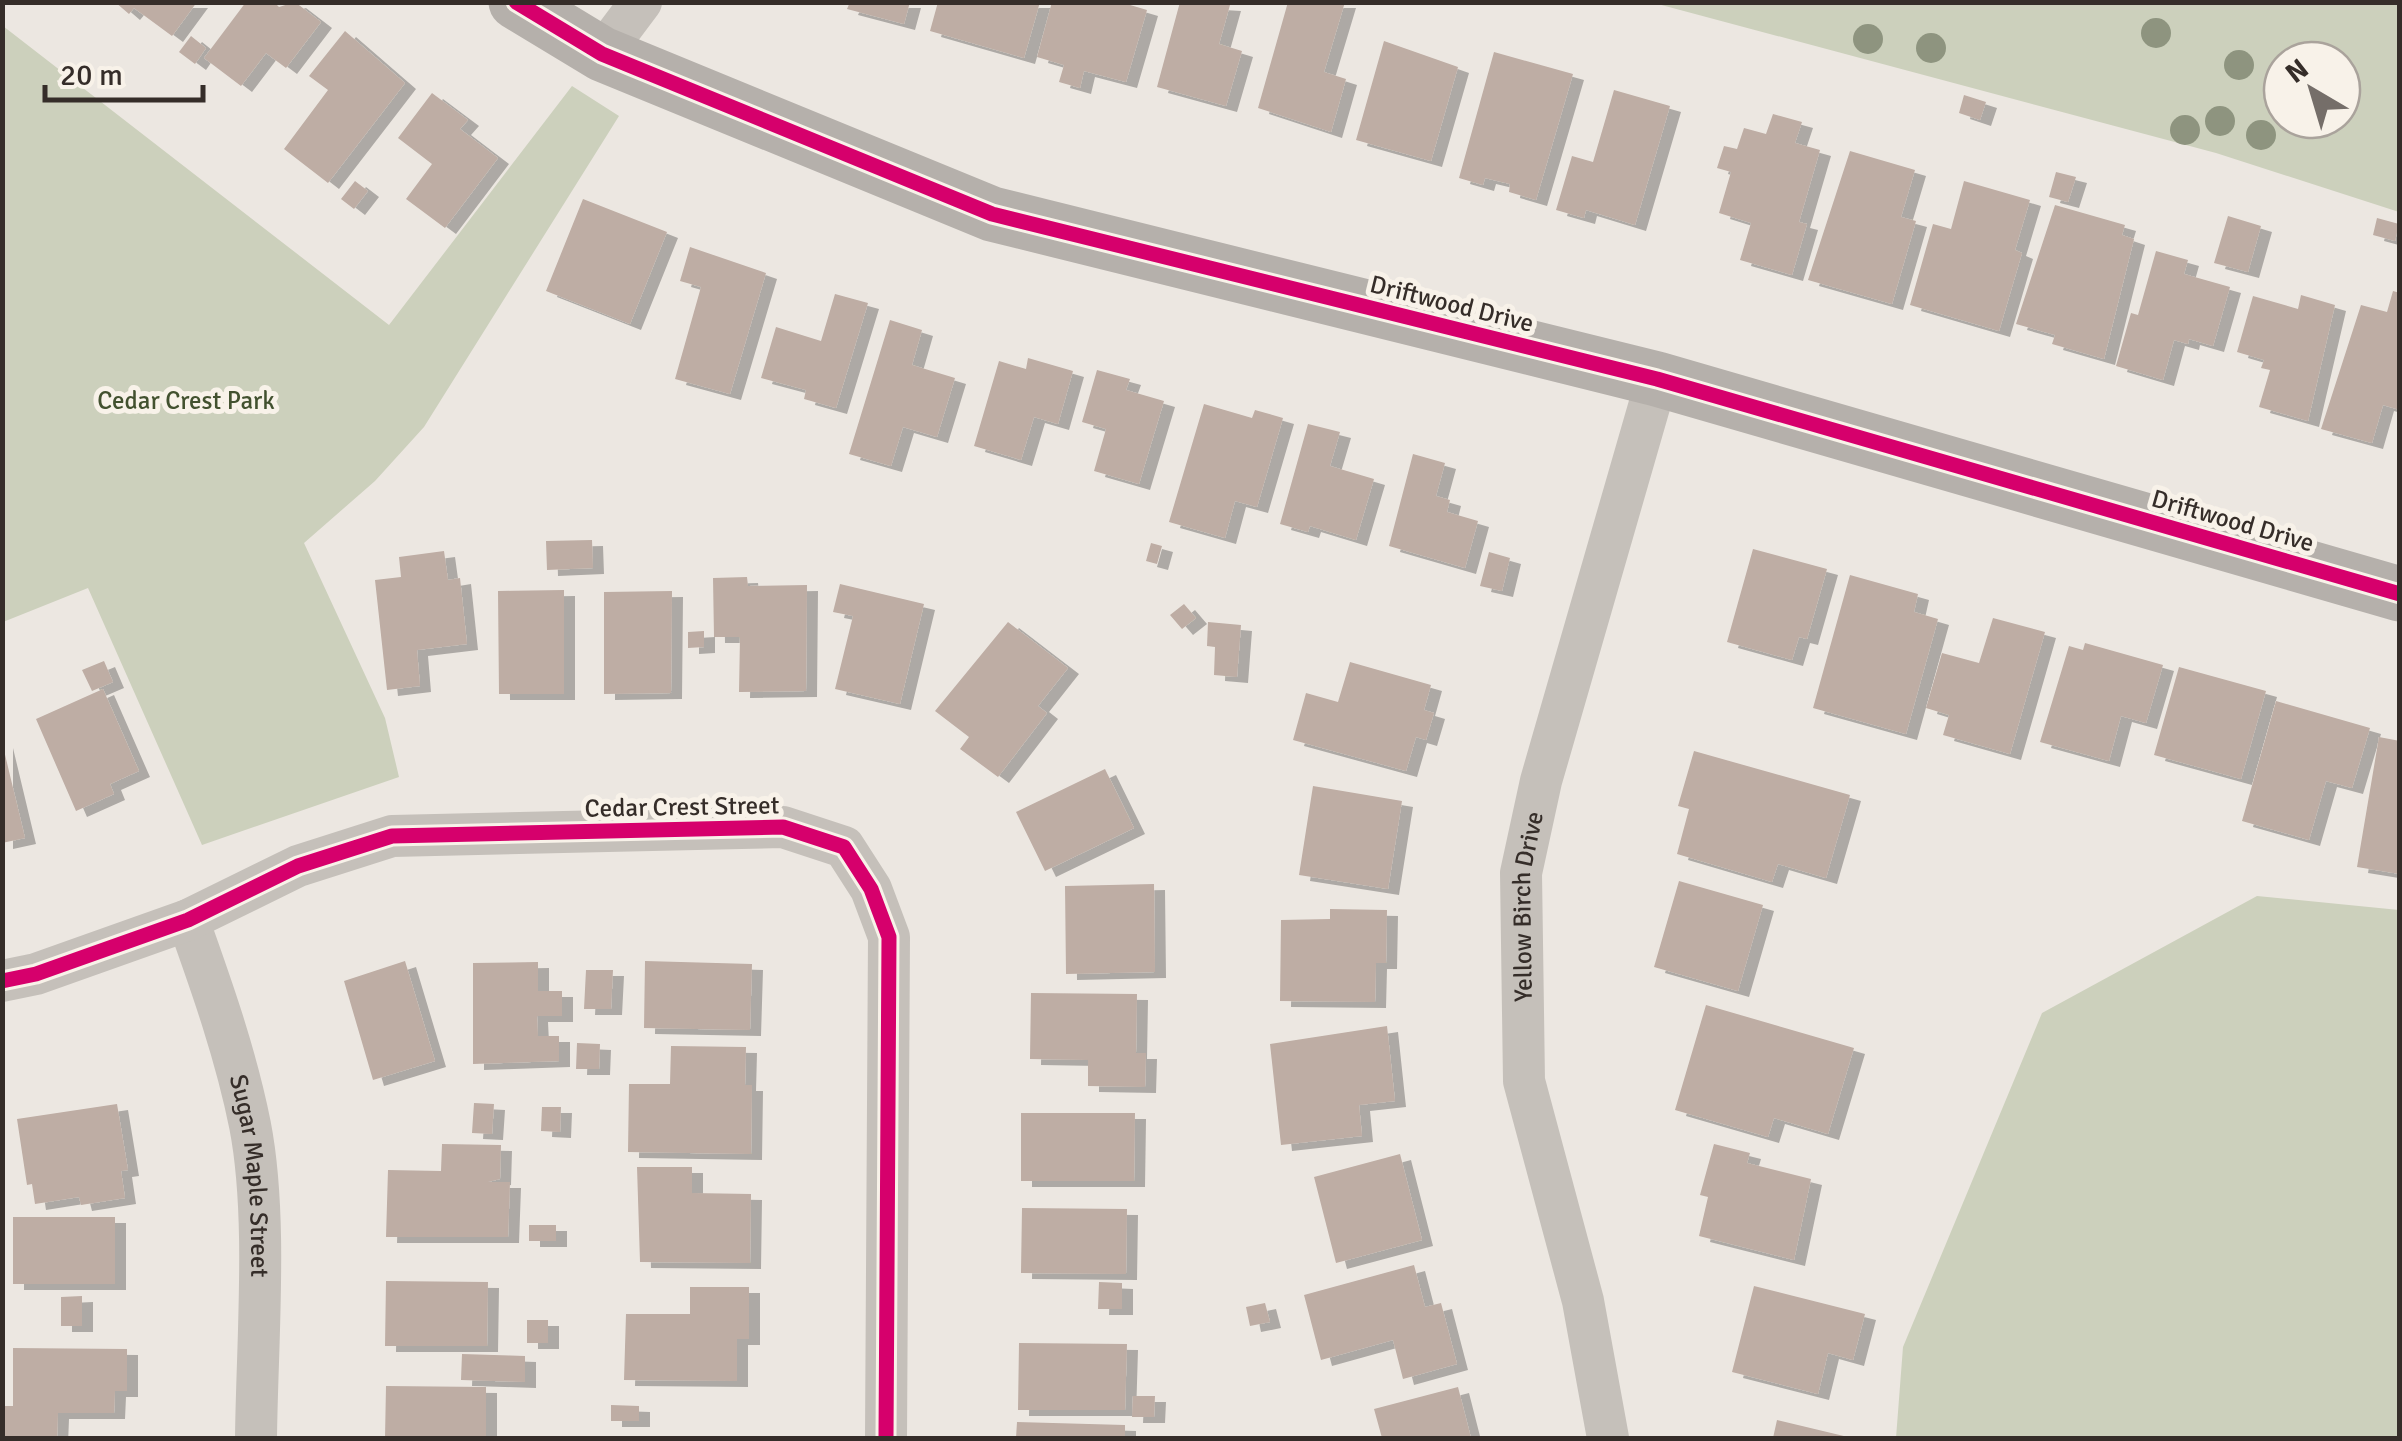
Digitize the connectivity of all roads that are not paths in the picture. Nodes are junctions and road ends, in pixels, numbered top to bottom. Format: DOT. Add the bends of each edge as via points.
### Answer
graph roads {
  1 [pos="516,2"];
  2 [pos="641,2"];
  3 [pos="602,54"];
  4 [pos="1657,379"];
  5 [pos="2400,594"];
  6 [pos="188,920"];
  7 [pos="2,980"];
  8 [pos="256,1438"];
  9 [pos="886,1438"];
  10 [pos="1608,1438"];
  1 -- 3 [label="street, Driftwood Drive"];
  2 -- 3 [label="street"];
  3 -- 4 [label="street, Driftwood Drive" via="992,214"];
  4 -- 5 [label="street, Driftwood Drive"];
  4 -- 10 [label="street, Yellow Birch Drive" via="1541,780 1521,874 1524,1081 1583,1301"];
  6 -- 7 [label="street, Cedar Crest Street"];
  6 -- 8 [label="street, Sugar Maple Street" via="250,1128 258,1243"];
  6 -- 9 [label="street, Cedar Crest Street" via="298,866 392,836 784,827 844,846 889,937"];
}
